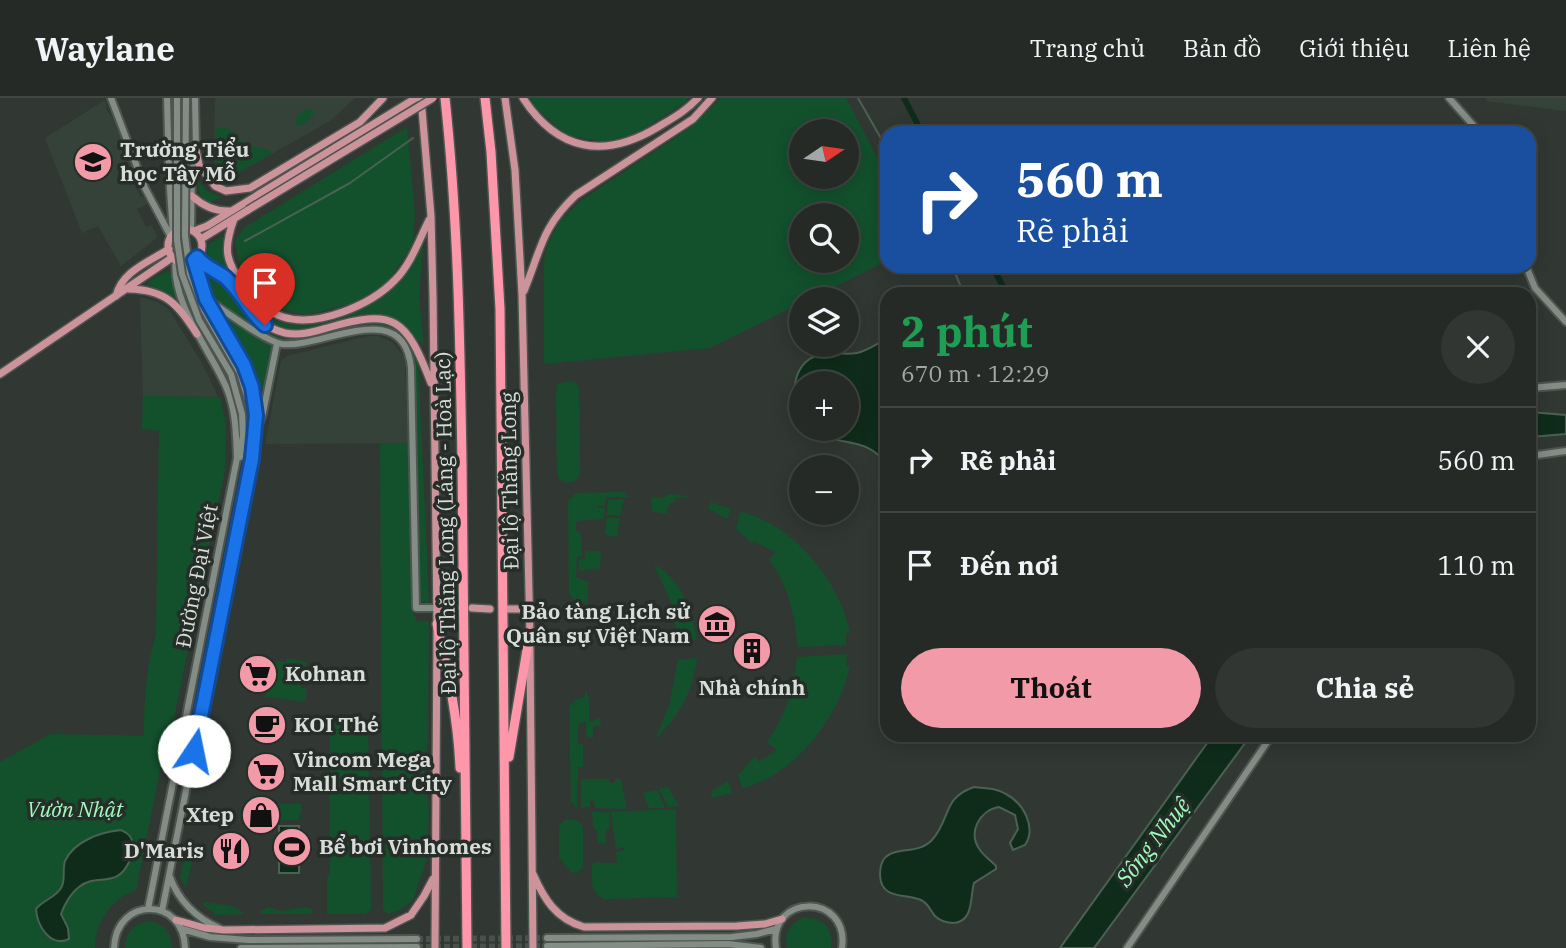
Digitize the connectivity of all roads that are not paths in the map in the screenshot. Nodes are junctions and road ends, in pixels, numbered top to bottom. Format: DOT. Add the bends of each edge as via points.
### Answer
graph roads {
  1 [pos="111,98"];
  2 [pos="167,98"];
  3 [pos="177,98"];
  4 [pos="186,98"];
  5 [pos="195,98"];
  6 [pos="383,98"];
  7 [pos="418,98"];
  8 [pos="433,98"];
  9 [pos="445,98"];
  10 [pos="485,98"];
  11 [pos="505,98"];
  12 [pos="523,98"];
  13 [pos="698,98"];
  14 [pos="712,98"];
  15 [pos="1449,98"];
  16 [pos="1474,126"];
  17 [pos="196,150"];
  18 [pos="192,196"];
  19 [pos="246,206"];
  20 [pos="233,215"];
  21 [pos="430,216"];
  22 [pos="193,231"];
  23 [pos="172,235"];
  24 [pos="201,239"];
  25 [pos="173,255"];
  26 [pos="196,259"];
  27 [pos="128,289"];
  28 [pos="1536,289"];
  29 [pos="522,295"];
  30 [pos="116,297"];
  31 [pos="206,299"];
  32 [pos="1566,322"];
  33 [pos="197,334"];
  34 [pos="277,343"];
  35 [pos="0,374"];
  36 [pos="1566,385"];
  37 [pos="1536,388"];
  38 [pos="433,390"];
  39 [pos="254,424"];
  40 [pos="254,437"];
  41 [pos="1566,451"];
  42 [pos="1536,455"];
  43 [pos="236,472"];
  44 [pos="437,608"];
  45 [pos="455,608"];
  46 [pos="472,608"];
  47 [pos="490,608"];
  48 [pos="505,609"];
  49 [pos="530,609"];
  50 [pos="437,624"];
  51 [pos="530,632"];
  52 [pos="1267,742"];
  53 [pos="175,780"];
  54 [pos="188,783"];
  55 [pos="505,864"];
  56 [pos="531,869"];
  57 [pos="169,876"];
  58 [pos="435,876"];
  59 [pos="466,905"];
  60 [pos="149,909"];
  61 [pos="162,911"];
  62 [pos="782,919"];
  63 [pos="176,920"];
  64 [pos="182,929"];
  65 [pos="776,929"];
  66 [pos="224,930"];
  67 [pos="417,939"];
  68 [pos="417,947"];
  69 [pos="114,948"];
  70 [pos="186,948"];
  71 [pos="241,948"];
  72 [pos="435,948"];
  73 [pos="467,948"];
  74 [pos="506,948"];
  75 [pos="533,948"];
  76 [pos="761,948"];
  77 [pos="776,948"];
  78 [pos="842,948"];
  79 [pos="1127,948"];
  1 -- 23 [label="street" via="145,188"];
  2 -- 23 [label="street"];
  3 -- 43 [label="street, bridge" via="180,265 199,320 231,374 242,414 242,449"];
  4 -- 39 [label="street, bridge" via="185,236 190,274 204,310 240,373"];
  5 -- 17 [label="street"];
  6 -- 17 [label="main road" via="360,122 250,188 226,191 215,186 199,165"];
  7 -- 19 [label="main road"];
  7 -- 21 [label="main road"];
  8 -- 19 [label="main road, bridge"];
  9 -- 59 [label="highway, Đại lộ Thăng Long (Láng - Hoà Lạc)" via="459,312"];
  10 -- 55 [label="highway" via="500,309"];
  11 -- 29 [label="main road, Đại lộ Thăng Long" via="515,170"];
  12 -- 13 [label="main road" via="552,132 588,146 609,146 632,142"];
  14 -- 29 [label="main road" via="693,118 562,208 539,245"];
  15 -- 16 [label="street"];
  17 -- 18 [label="street"];
  18 -- 20 [label="main road" via="203,205"];
  18 -- 22 [label="street"];
  19 -- 20 [label="main road"];
  20 -- 21 [label="main road" via="227,256 239,280 273,312 308,320 356,307 387,288 410,260"];
  20 -- 22 [label="main road"];
  20 -- 24 [label="main road"];
  21 -- 38 [label="main road"];
  22 -- 23 [label="main road" via="182,229"];
  22 -- 24 [label="main road"];
  23 -- 25 [label="main road"];
  24 -- 26 [label="main road"];
  25 -- 26 [label="main road" via="183,262"];
  25 -- 27 [label="main road"];
  25 -- 30 [label="main road" via="126,275"];
  25 -- 33 [label="street, Đường Đại Việt" via="180,292"];
  26 -- 31 [label="street, Đường Đại Việt"];
  26 -- 38 [label="main road" via="223,276 256,318 287,334 366,318 396,325 419,351"];
  27 -- 30 [label="main road"];
  27 -- 33 [label="main road" via="165,295"];
  28 -- 32 [label="street"];
  29 -- 49 [label="main road, Đại lộ Thăng Long"];
  30 -- 35 [label="main road"];
  31 -- 34 [label="street"];
  31 -- 39 [label="street, Đường Đại Việt" via="249,377 256,405"];
  33 -- 43 [label="street, Đường Đại Việt" via="232,402"];
  34 -- 40 [label="street"];
  34 -- 44 [label="street" via="309,343 366,328 385,331 402,344 411,368 416,608"];
  36 -- 37 [label="street"];
  38 -- 44 [label="main road"];
  39 -- 40 [label="street, Đường Đại Việt"];
  40 -- 54 [label="street, Đường Đại Việt"];
  41 -- 42 [label="street"];
  43 -- 53 [label="street, Đường Đại Việt"];
  44 -- 45 [label="main road"];
  44 -- 50 [label="main road"];
  46 -- 47 [label="main road"];
  48 -- 49 [label="main road"];
  49 -- 51 [label="main road, Đại lộ Thăng Long"];
  50 -- 58 [label="main road"];
  50 -- 59 [label="highway" via="459,734"];
  51 -- 55 [label="highway" via="509,760"];
  51 -- 56 [label="main road, Đại lộ Thăng Long"];
  52 -- 79 [label="street"];
  53 -- 54 [label="street"];
  53 -- 60 [label="street, Đường Đại Việt"];
  54 -- 57 [label="street, Đường Đại Việt"];
  55 -- 74 [label="highway"];
  56 -- 62 [label="main road" via="554,910 584,927 737,926"];
  56 -- 75 [label="main road, Đại lộ Thăng Long"];
  57 -- 61 [label="street, Đường Đại Việt"];
  57 -- 66 [label="street" via="189,907 205,922"];
  58 -- 66 [label="main road" via="411,915 385,928"];
  58 -- 72 [label="main road"];
  59 -- 73 [label="highway, Đại lộ Thăng Long (Láng - Hoà Lạc)"];
  60 -- 61 [label="street"];
  60 -- 69 [label="street" via="127,916 115,935"];
  61 -- 63 [label="street"];
  62 -- 65 [label="street"];
  62 -- 78 [label="street" via="801,906 823,908 839,924"];
  63 -- 64 [label="street"];
  63 -- 66 [label="main road"];
  64 -- 67 [label="street" via="248,940"];
  64 -- 70 [label="street"];
  65 -- 76 [label="street" via="732,937 547,942"];
  65 -- 77 [label="street"];
  68 -- 71 [label="street"];
}
